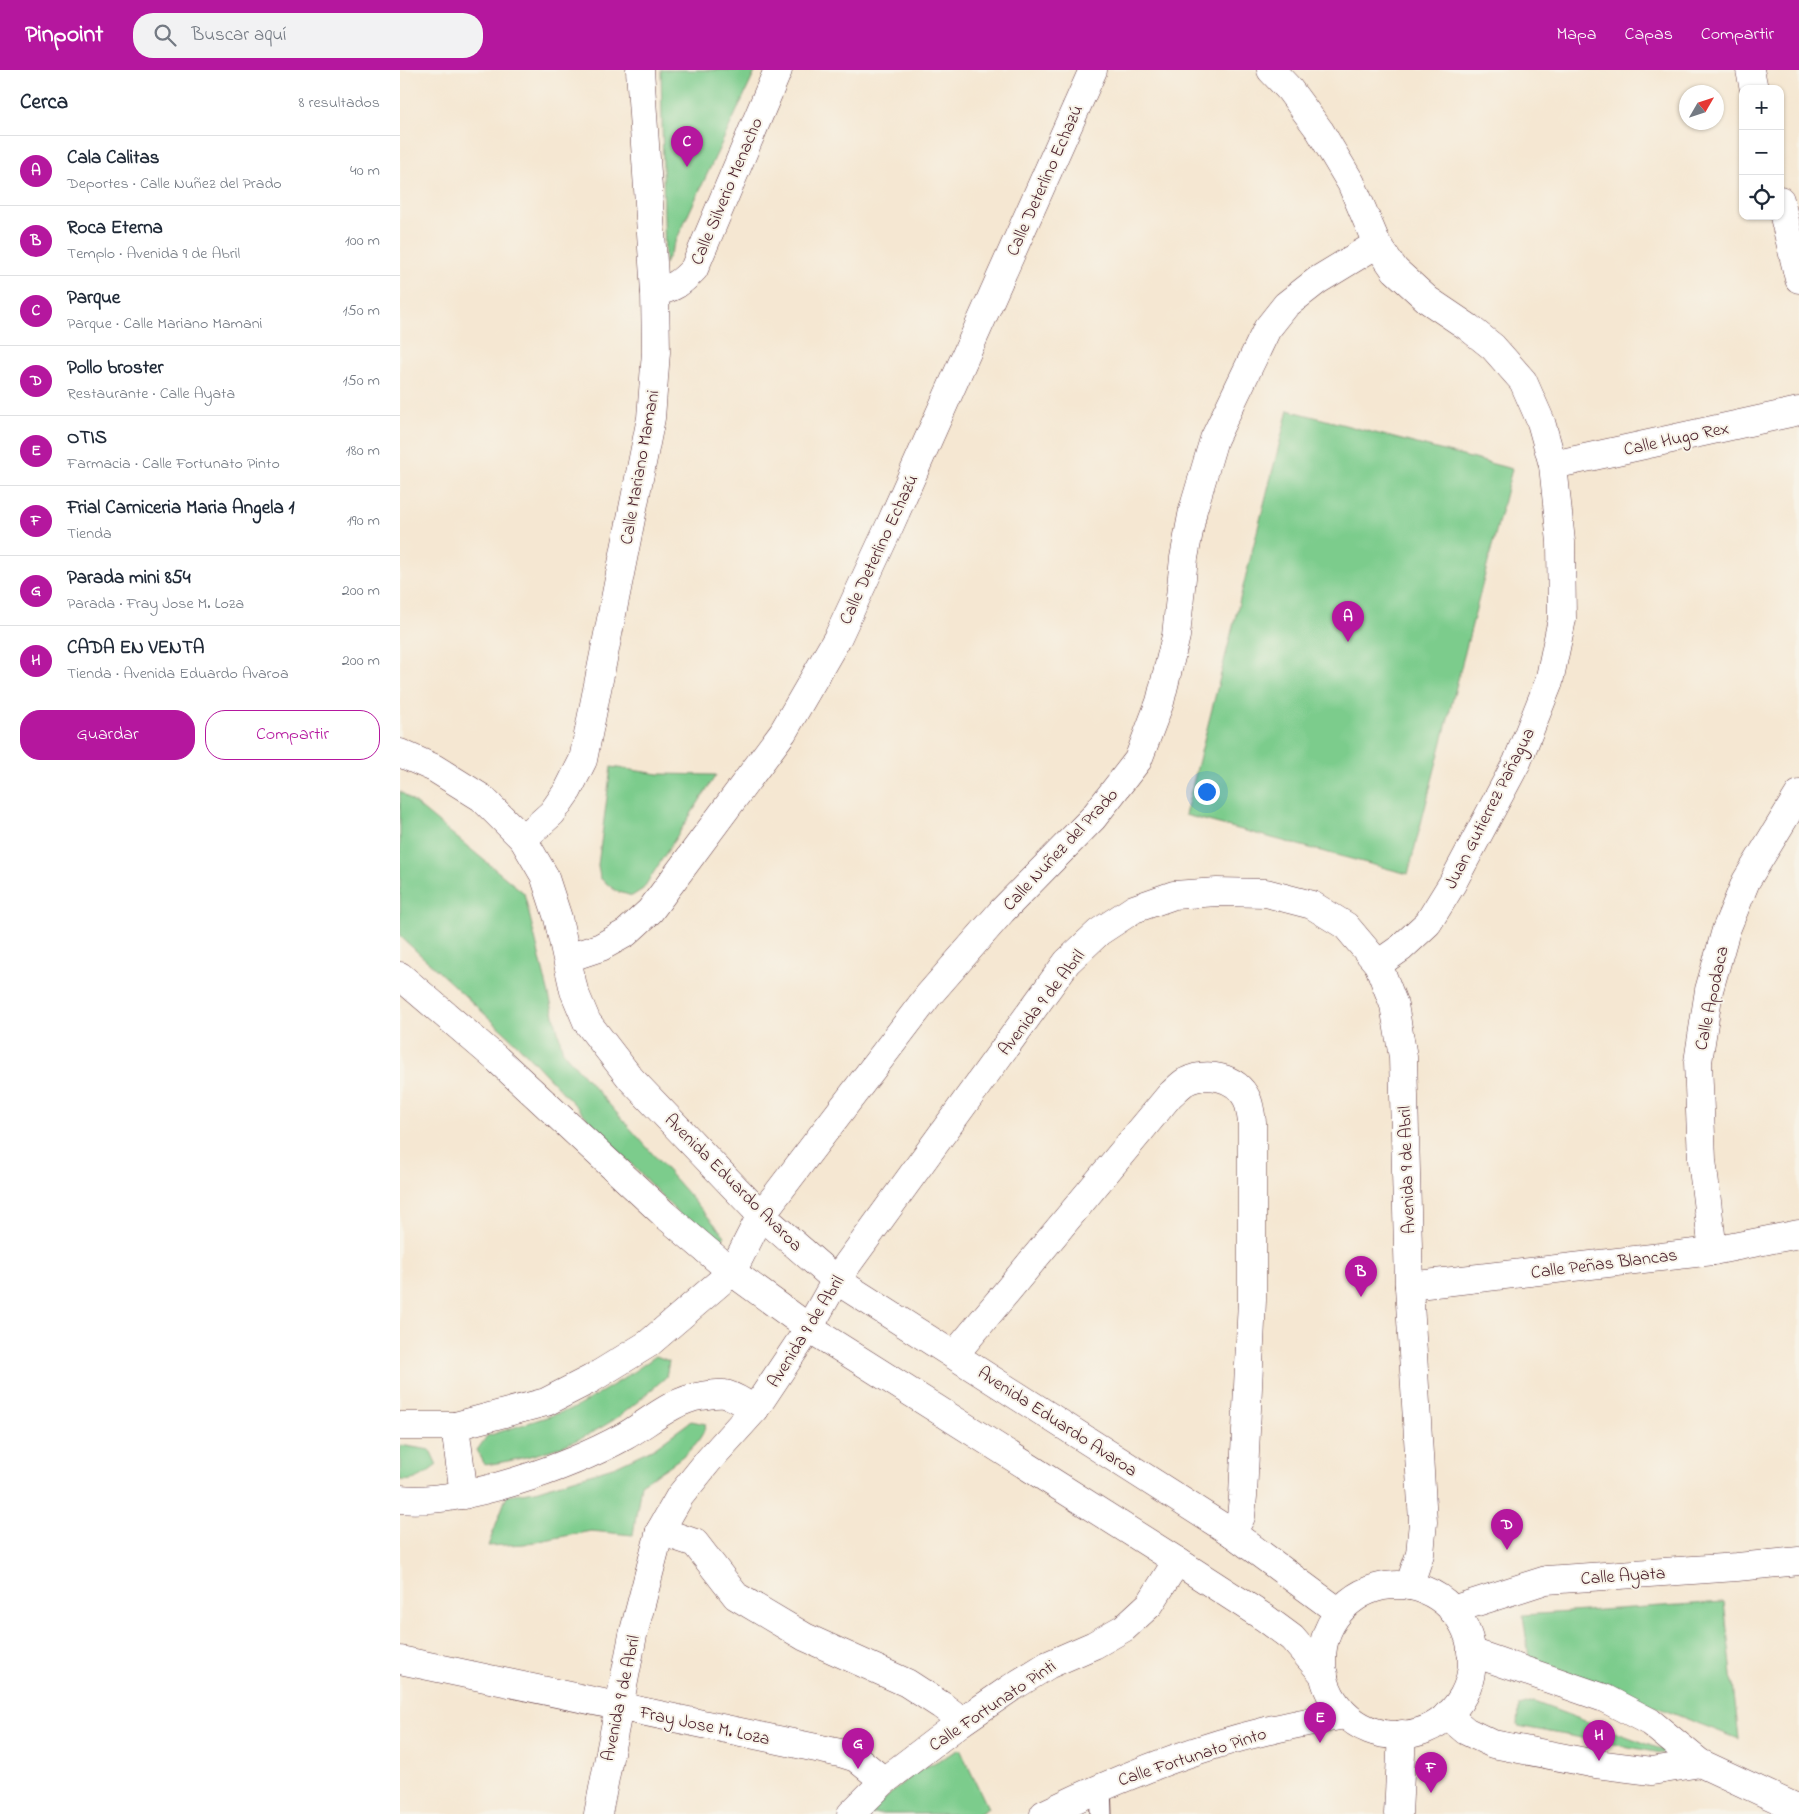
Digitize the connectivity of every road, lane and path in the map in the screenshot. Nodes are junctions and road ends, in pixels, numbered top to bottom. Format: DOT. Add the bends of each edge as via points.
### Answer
graph roads {
  1 [pos="640,70"];
  2 [pos="778,70"];
  3 [pos="1093,70"];
  4 [pos="1271,70"];
  5 [pos="1750,70"];
  6 [pos="1753,85"];
  7 [pos="1784,217"];
  8 [pos="1377,244"];
  9 [pos="1799,279"];
  10 [pos="655,292"];
  11 [pos="1799,411"];
  12 [pos="1553,465"];
  13 [pos="400,753"];
  14 [pos="1799,794"];
  15 [pos="523,839"];
  16 [pos="568,958"];
  17 [pos="1378,964"];
  18 [pos="400,976"];
  19 [pos="761,1215"];
  20 [pos="1799,1234"];
  21 [pos="1713,1251"];
  22 [pos="732,1272"];
  23 [pos="836,1280"];
  24 [pos="1409,1286"];
  25 [pos="809,1328"];
  26 [pos="955,1354"];
  27 [pos="755,1409"];
  28 [pos="400,1426"];
  29 [pos="456,1426"];
  30 [pos="464,1494"];
  31 [pos="400,1498"];
  32 [pos="660,1531"];
  33 [pos="1232,1533"];
  34 [pos="1177,1561"];
  35 [pos="1799,1561"];
  36 [pos="1409,1586"];
  37 [pos="1452,1610"];
  38 [pos="1339,1612"];
  39 [pos="1471,1652"];
  40 [pos="400,1660"];
  41 [pos="1324,1675"];
  42 [pos="618,1707"];
  43 [pos="1345,1714"];
  44 [pos="1447,1715"];
  45 [pos="960,1723"];
  46 [pos="1402,1734"];
  47 [pos="1700,1763"];
  48 [pos="884,1781"];
  49 [pos="1100,1786"];
  50 [pos="1790,1809"];
  51 [pos="598,1814"];
  52 [pos="851,1814"];
  53 [pos="1044,1814"];
  54 [pos="1101,1814"];
  55 [pos="1398,1814"];
  1 -- 10 [label="street, Calle Mariano Mamani"];
  2 -- 10 [label="street, Calle Silverio Menacho" via="694,269 681,283"];
  3 -- 16 [label="street, Calle Deterlino Echazú" via="838,637 782,732 650,911 626,933 601,948"];
  4 -- 8 [label="street, Juan Gutierrez Pañagua" via="1320,131 1351,183"];
  5 -- 6 [label="street"];
  7 -- 9 [label="street"];
  8 -- 12 [label="street, Juan Gutierrez Pañagua" via="1395,270 1428,300 1493,347 1523,381 1541,422"];
  8 -- 19 [label="street, Calle Nuñez del Prado" via="1318,280 1286,306 1267,329 1218,431 1193,510 1184,558 1176,636 1167,674 1138,760 1093,818 1002,912 928,996"];
  10 -- 15 [label="street, Calle Mariano Mamani" via="656,352 651,418 583,760 552,813"];
  11 -- 12 [label="street, Calle Hugo Rex"];
  12 -- 17 [label="street, Juan Gutierrez Pañagua" via="1561,542 1562,618 1549,682 1517,762 1452,884 1428,923"];
  13 -- 15 [label="street, Avenida Eduardo Avaroa" via="434,768 482,798"];
  14 -- 21 [label="street, Calle Apodaca" via="1746,881 1726,930 1709,990 1698,1062 1702,1160"];
  15 -- 16 [label="street, Avenida Eduardo Avaroa" via="544,874"];
  16 -- 19 [label="street, Avenida Eduardo Avaroa" via="574,991 587,1022 631,1079"];
  17 -- 23 [label="street, Avenida 9 de Abril" via="1346,926 1312,905 1266,893 1174,895 1134,909 1099,932 1067,962"];
  17 -- 24 [label="street, Avenida 9 de Abril" via="1394,1005 1403,1057"];
  18 -- 22 [label="street" via="497,1059 665,1215"];
  19 -- 22 [label="street, Calle Nuñez del Prado"];
  19 -- 23 [label="street, Avenida Eduardo Avaroa"];
  20 -- 21 [label="street, Calle Peñas Blancas"];
  21 -- 24 [label="street, Calle Peñas Blancas"];
  22 -- 25 [label="street"];
  22 -- 29 [label="street" via="648,1344 591,1379 546,1402"];
  23 -- 25 [label="street, Avenida 9 de Abril"];
  23 -- 26 [label="street, Avenida Eduardo Avaroa"];
  24 -- 36 [label="street, Avenida 9 de Abril" via="1422,1522 1420,1554"];
  25 -- 27 [label="street, Avenida 9 de Abril"];
  25 -- 34 [label="street"];
  26 -- 33 [label="street, Avenida Eduardo Avaroa"];
  26 -- 33 [label="street" via="1170,1095 1184,1082 1202,1077 1220,1077 1236,1085 1247,1099 1252,1122 1252,1300 1243,1496 1241,1517"];
  27 -- 30 [label="street" via="725,1394 700,1396 666,1409 625,1436 582,1457 529,1477"];
  27 -- 32 [label="street, Avenida 9 de Abril" via="680,1496"];
  28 -- 29 [label="street"];
  29 -- 30 [label="street"];
  30 -- 31 [label="street" via="412,1500"];
  32 -- 42 [label="street, Avenida 9 de Abril"];
  32 -- 45 [label="street" via="695,1543 736,1596 805,1638 907,1683 953,1714"];
  33 -- 38 [label="street, Avenida Eduardo Avaroa"];
  34 -- 41 [label="street" via="1292,1638"];
  34 -- 45 [label="street, Calle Fortunato Pinti" via="1150,1604 1124,1628 1048,1665"];
  35 -- 37 [label="street, Calle Ayata" via="1546,1580"];
  36 -- 37 [label="street" via="1433,1595"];
  36 -- 38 [label="street" via="1370,1589 1348,1602"];
  37 -- 39 [label="street" via="1462,1623"];
  38 -- 41 [label="street" via="1324,1642"];
  39 -- 44 [label="street" via="1469,1680"];
  39 -- 47 [label="street" via="1604,1698 1650,1722"];
  40 -- 42 [label="street, Fray Jose M. Loza"];
  41 -- 43 [label="street" via="1328,1689"];
  42 -- 48 [label="street, Fray Jose M. Loza" via="840,1753 856,1758"];
  42 -- 51 [label="street, Avenida 9 de Abril"];
  43 -- 46 [label="street" via="1371,1730"];
  43 -- 49 [label="street, Calle Fortunato Pinto" via="1261,1732"];
  44 -- 46 [label="street" via="1426,1728"];
  44 -- 47 [label="street" via="1466,1731 1493,1744 1578,1761 1652,1771"];
  45 -- 48 [label="street, Calle Fortunato Pinti"];
  46 -- 55 [label="street"];
  47 -- 50 [label="street"];
  48 -- 52 [label="street, Calle Fortunato Pinti"];
  49 -- 53 [label="street, Calle Fortunato Pinto"];
  49 -- 54 [label="lane"];
}
